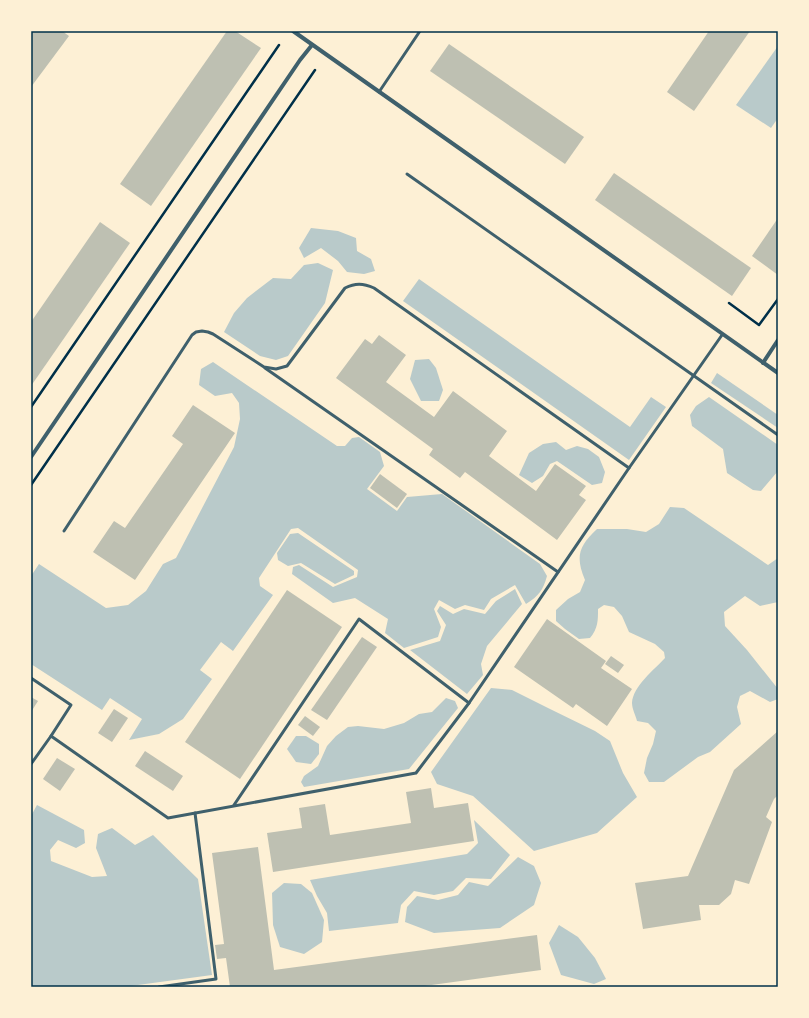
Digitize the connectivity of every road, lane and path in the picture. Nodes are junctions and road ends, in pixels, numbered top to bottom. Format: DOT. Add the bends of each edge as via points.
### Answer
graph roads {
  1 [pos="293,31"];
  2 [pos="420,31"];
  3 [pos="280,45"];
  4 [pos="312,45"];
  5 [pos="315,70"];
  6 [pos="379,92"];
  7 [pos="407,174"];
  8 [pos="778,299"];
  9 [pos="729,303"];
  10 [pos="722,334"];
  11 [pos="778,340"];
  12 [pos="764,363"];
  13 [pos="264,367"];
  14 [pos="778,373"];
  15 [pos="693,376"];
  16 [pos="31,406"];
  17 [pos="778,435"];
  18 [pos="31,457"];
  19 [pos="629,468"];
  20 [pos="31,485"];
  21 [pos="64,530"];
  22 [pos="558,572"];
  23 [pos="31,678"];
  24 [pos="469,703"];
  25 [pos="51,736"];
  26 [pos="31,764"];
  27 [pos="234,806"];
  28 [pos="195,813"];
  29 [pos="159,987"];
  1 -- 4 [label="street"];
  2 -- 6 [label="lane"];
  3 -- 16 [label="path"];
  4 -- 6 [label="street"];
  4 -- 18 [label="street"];
  5 -- 20 [label="path"];
  6 -- 10 [label="street"];
  7 -- 15 [label="lane"];
  8 -- 9 [label="path" via="759,325"];
  10 -- 12 [label="street"];
  10 -- 15 [label="lane"];
  11 -- 12 [label="street"];
  12 -- 14 [label="street"];
  13 -- 19 [label="lane" via="276,369 287,366 345,288 359,283 367,285"];
  13 -- 21 [label="lane" via="213,334 202,331 192,335"];
  13 -- 22 [label="lane"];
  15 -- 17 [label="lane"];
  15 -- 19 [label="lane"];
  19 -- 22 [label="lane"];
  22 -- 24 [label="lane"];
  23 -- 25 [label="lane" via="71,705"];
  24 -- 27 [label="lane" via="416,773"];
  24 -- 27 [label="lane" via="359,619"];
  25 -- 26 [label="lane"];
  25 -- 28 [label="lane" via="168,818"];
  27 -- 28 [label="lane"];
  28 -- 29 [label="lane" via="216,979"];
}
